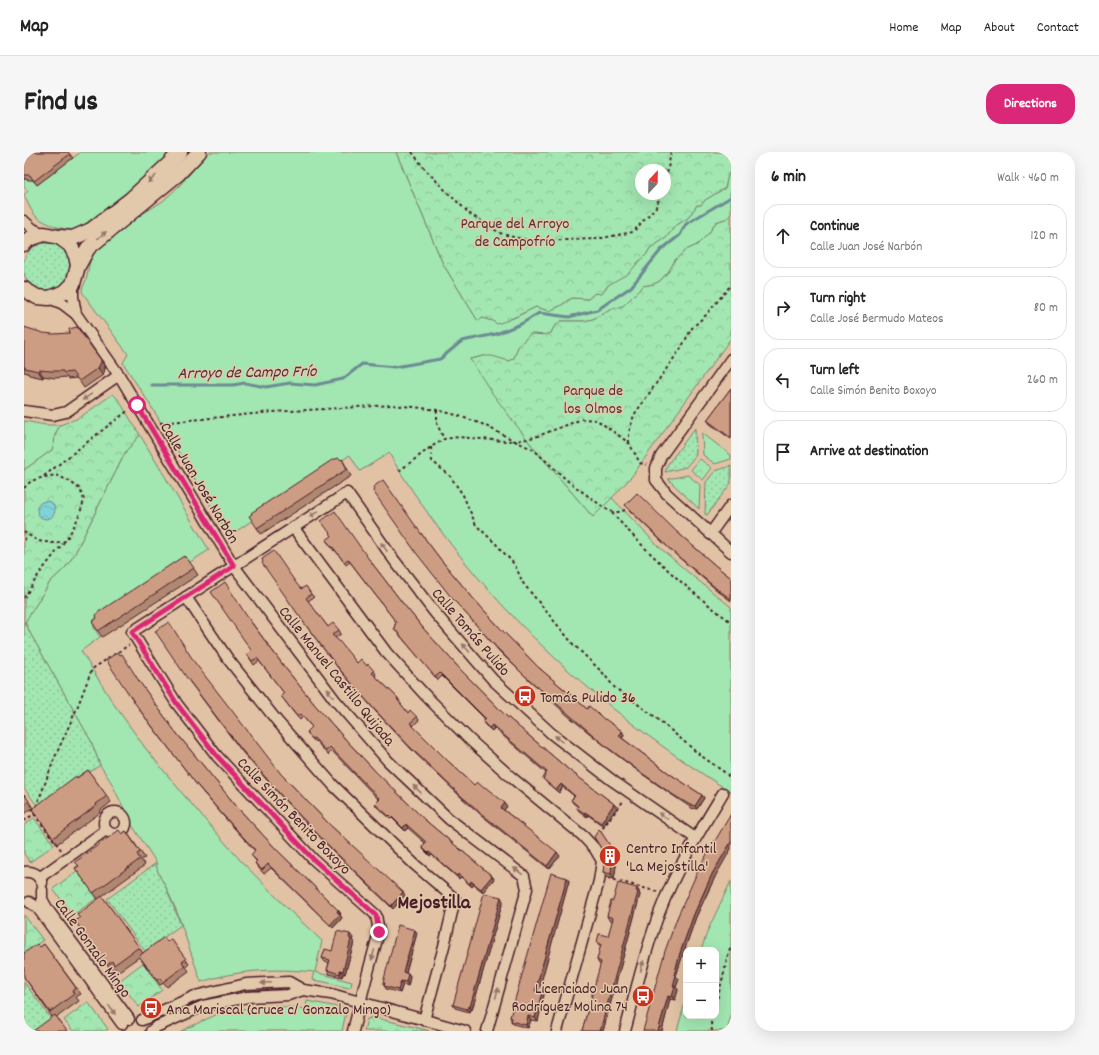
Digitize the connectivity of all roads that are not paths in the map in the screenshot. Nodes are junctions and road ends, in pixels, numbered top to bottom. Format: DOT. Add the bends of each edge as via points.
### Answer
graph roads {
  1 [pos="180,152"];
  2 [pos="199,152"];
  3 [pos="24,221"];
  4 [pos="44,234"];
  5 [pos="59,237"];
  6 [pos="24,244"];
  7 [pos="78,266"];
  8 [pos="73,284"];
  9 [pos="24,289"];
  10 [pos="37,298"];
  11 [pos="76,314"];
  12 [pos="731,359"];
  13 [pos="119,375"];
  14 [pos="24,411"];
  15 [pos="731,506"];
  16 [pos="293,527"];
  17 [pos="710,534"];
  18 [pos="731,552"];
  19 [pos="234,566"];
  20 [pos="186,597"];
  21 [pos="723,792"];
  22 [pos="106,830"];
  23 [pos="695,838"];
  24 [pos="24,872"];
  25 [pos="40,878"];
  26 [pos="42,890"];
  27 [pos="26,901"];
  28 [pos="303,990"];
  29 [pos="360,1001"];
  30 [pos="142,1020"];
  31 [pos="424,1020"];
  32 [pos="124,1025"];
  33 [pos="150,1031"];
  34 [pos="354,1031"];
  35 [pos="465,1031"];
  36 [pos="486,1031"];
  37 [pos="557,1031"];
  38 [pos="625,1031"];
  1 -- 5 [label="main road, one-way" via="131,199 91,230 73,238"];
  7 -- 2 [label="main road, one-way" via="88,248 179,173"];
  3 -- 4 [label="street"];
  4 -- 5 [label="main road"];
  4 -- 6 [label="main road"];
  5 -- 7 [label="main road" via="70,245"];
  7 -- 8 [label="main road"];
  8 -- 10 [label="main road" via="65,292"];
  8 -- 11 [label="street, Calle Juan José Narbón" via="72,297"];
  9 -- 10 [label="main road"];
  10 -- 11 [label="street, Calle Juan José Narbón" via="63,304"];
  11 -- 13 [label="street, Calle Juan José Narbón"];
  12 -- 17 [label="street" via="661,456 656,468 656,480 667,494"];
  13 -- 14 [label="street, one-way" via="66,412 53,415"];
  13 -- 19 [label="street, Calle Juan José Narbón"];
  15 -- 17 [label="street"];
  16 -- 19 [label="street"];
  23 -- 16 [label="street, Calle Tomás Pulido, one-way" via="552,734 493,680 398,566 347,492"];
  16 -- 37 [label="street" via="386,652 425,695 511,777 596,849 602,861 600,875"];
  17 -- 18 [label="street"];
  19 -- 20 [label="street"];
  36 -- 19 [label="street, Calle Manuel Castillo Quijada, one-way" via="527,889 524,876 449,819 388,761 335,700"];
  20 -- 29 [label="street, Calle Simón Benito Boxoyo, one-way" via="134,636 177,704 217,756 313,859 376,915 379,932"];
  20 -- 31 [label="street" via="228,659 277,721 340,791 414,864 455,899"];
  21 -- 23 [label="street"];
  22 -- 25 [label="street"];
  38 -- 23 [label="street, one-way" via="660,911"];
  24 -- 25 [label="street" via="32,872"];
  25 -- 26 [label="street, Calle Gonzalo Mingo"];
  26 -- 27 [label="street" via="37,898"];
  26 -- 32 [label="street, Calle Gonzalo Mingo" via="42,899 48,910"];
  27 -- 32 [label="street, Calle Gonzalo Mingo, one-way" via="37,907"];
  28 -- 29 [label="street"];
  28 -- 30 [label="street, one-way" via="289,982 246,984 196,996"];
  28 -- 33 [label="street" via="288,995 248,997 202,1006"];
  29 -- 31 [label="street"];
  29 -- 34 [label="street, Calle Simón Benito Boxoyo"];
  30 -- 32 [label="street" via="135,1018"];
  30 -- 33 [label="street"];
  31 -- 35 [label="street"];
}
